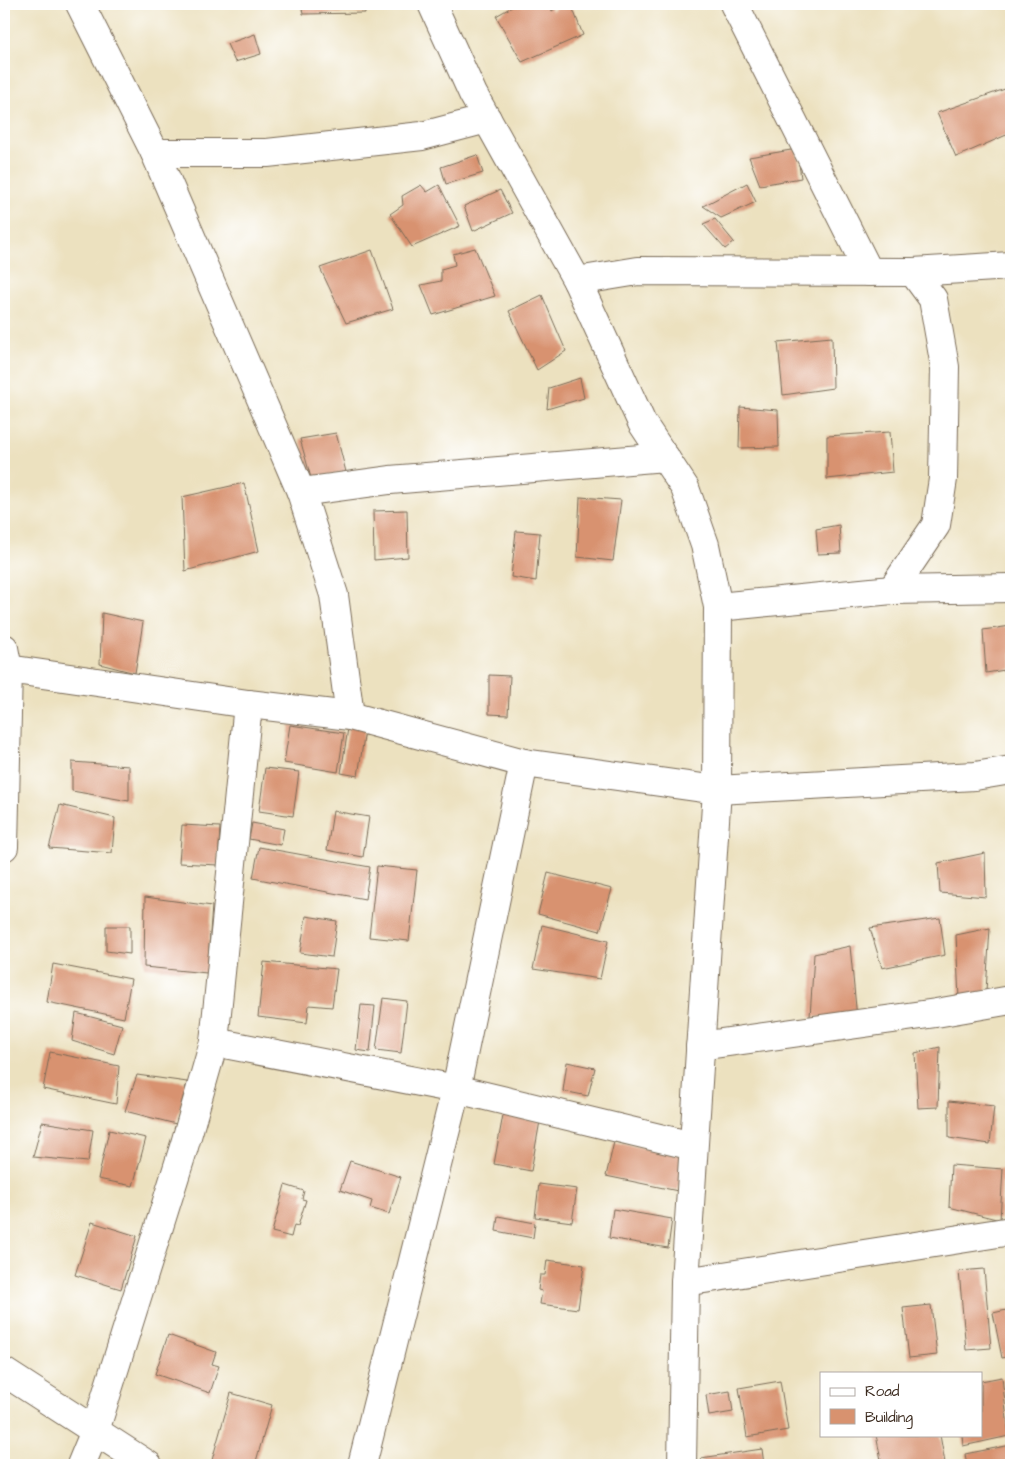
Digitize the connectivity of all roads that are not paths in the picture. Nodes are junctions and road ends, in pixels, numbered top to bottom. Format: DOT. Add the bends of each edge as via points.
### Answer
graph roads {
  1 [pos="80,4"];
  2 [pos="432,4"];
  3 [pos="734,4"];
  4 [pos="487,119"];
  5 [pos="155,153"];
  6 [pos="1011,266"];
  7 [pos="869,272"];
  8 [pos="913,272"];
  9 [pos="577,281"];
  10 [pos="665,457"];
  11 [pos="301,492"];
  12 [pos="1011,588"];
  13 [pos="892,590"];
  14 [pos="718,607"];
  15 [pos="6,658"];
  16 [pos="248,704"];
  17 [pos="350,716"];
  18 [pos="524,763"];
  19 [pos="1011,770"];
  20 [pos="717,790"];
  21 [pos="4,847"];
  22 [pos="1011,1000"];
  23 [pos="214,1042"];
  24 [pos="700,1046"];
  25 [pos="456,1089"];
  26 [pos="693,1146"];
  27 [pos="1011,1231"];
  28 [pos="686,1282"];
  29 [pos="4,1372"];
  30 [pos="95,1431"];
  31 [pos="81,1465"];
  32 [pos="148,1465"];
  33 [pos="362,1465"];
  34 [pos="682,1465"];
  1 -- 5 [label="street"];
  2 -- 4 [label="street"];
  3 -- 7 [label="street"];
  4 -- 5 [label="street" via="422,136 268,153"];
  4 -- 9 [label="street"];
  5 -- 11 [label="street"];
  6 -- 8 [label="street"];
  7 -- 8 [label="street"];
  7 -- 9 [label="street" via="638,271"];
  8 -- 13 [label="street" via="933,299 945,367 943,479 936,525"];
  9 -- 10 [label="street" via="642,423"];
  10 -- 11 [label="street" via="390,480"];
  10 -- 14 [label="street" via="685,488 700,529"];
  11 -- 17 [label="street" via="334,595"];
  12 -- 13 [label="street"];
  13 -- 14 [label="street"];
  14 -- 20 [label="street"];
  15 -- 16 [label="street"];
  15 -- 21 [label="street"];
  16 -- 17 [label="street"];
  16 -- 23 [label="street"];
  17 -- 18 [label="street"];
  18 -- 20 [label="street"];
  18 -- 25 [label="street"];
  19 -- 20 [label="street" via="975,776"];
  20 -- 24 [label="street"];
  22 -- 24 [label="street"];
  23 -- 25 [label="street"];
  23 -- 30 [label="street"];
  24 -- 26 [label="street"];
  25 -- 26 [label="street"];
  25 -- 33 [label="street"];
  26 -- 28 [label="street"];
  27 -- 28 [label="street"];
  28 -- 34 [label="street"];
  29 -- 30 [label="street"];
  30 -- 31 [label="street"];
  30 -- 32 [label="street"];
}
